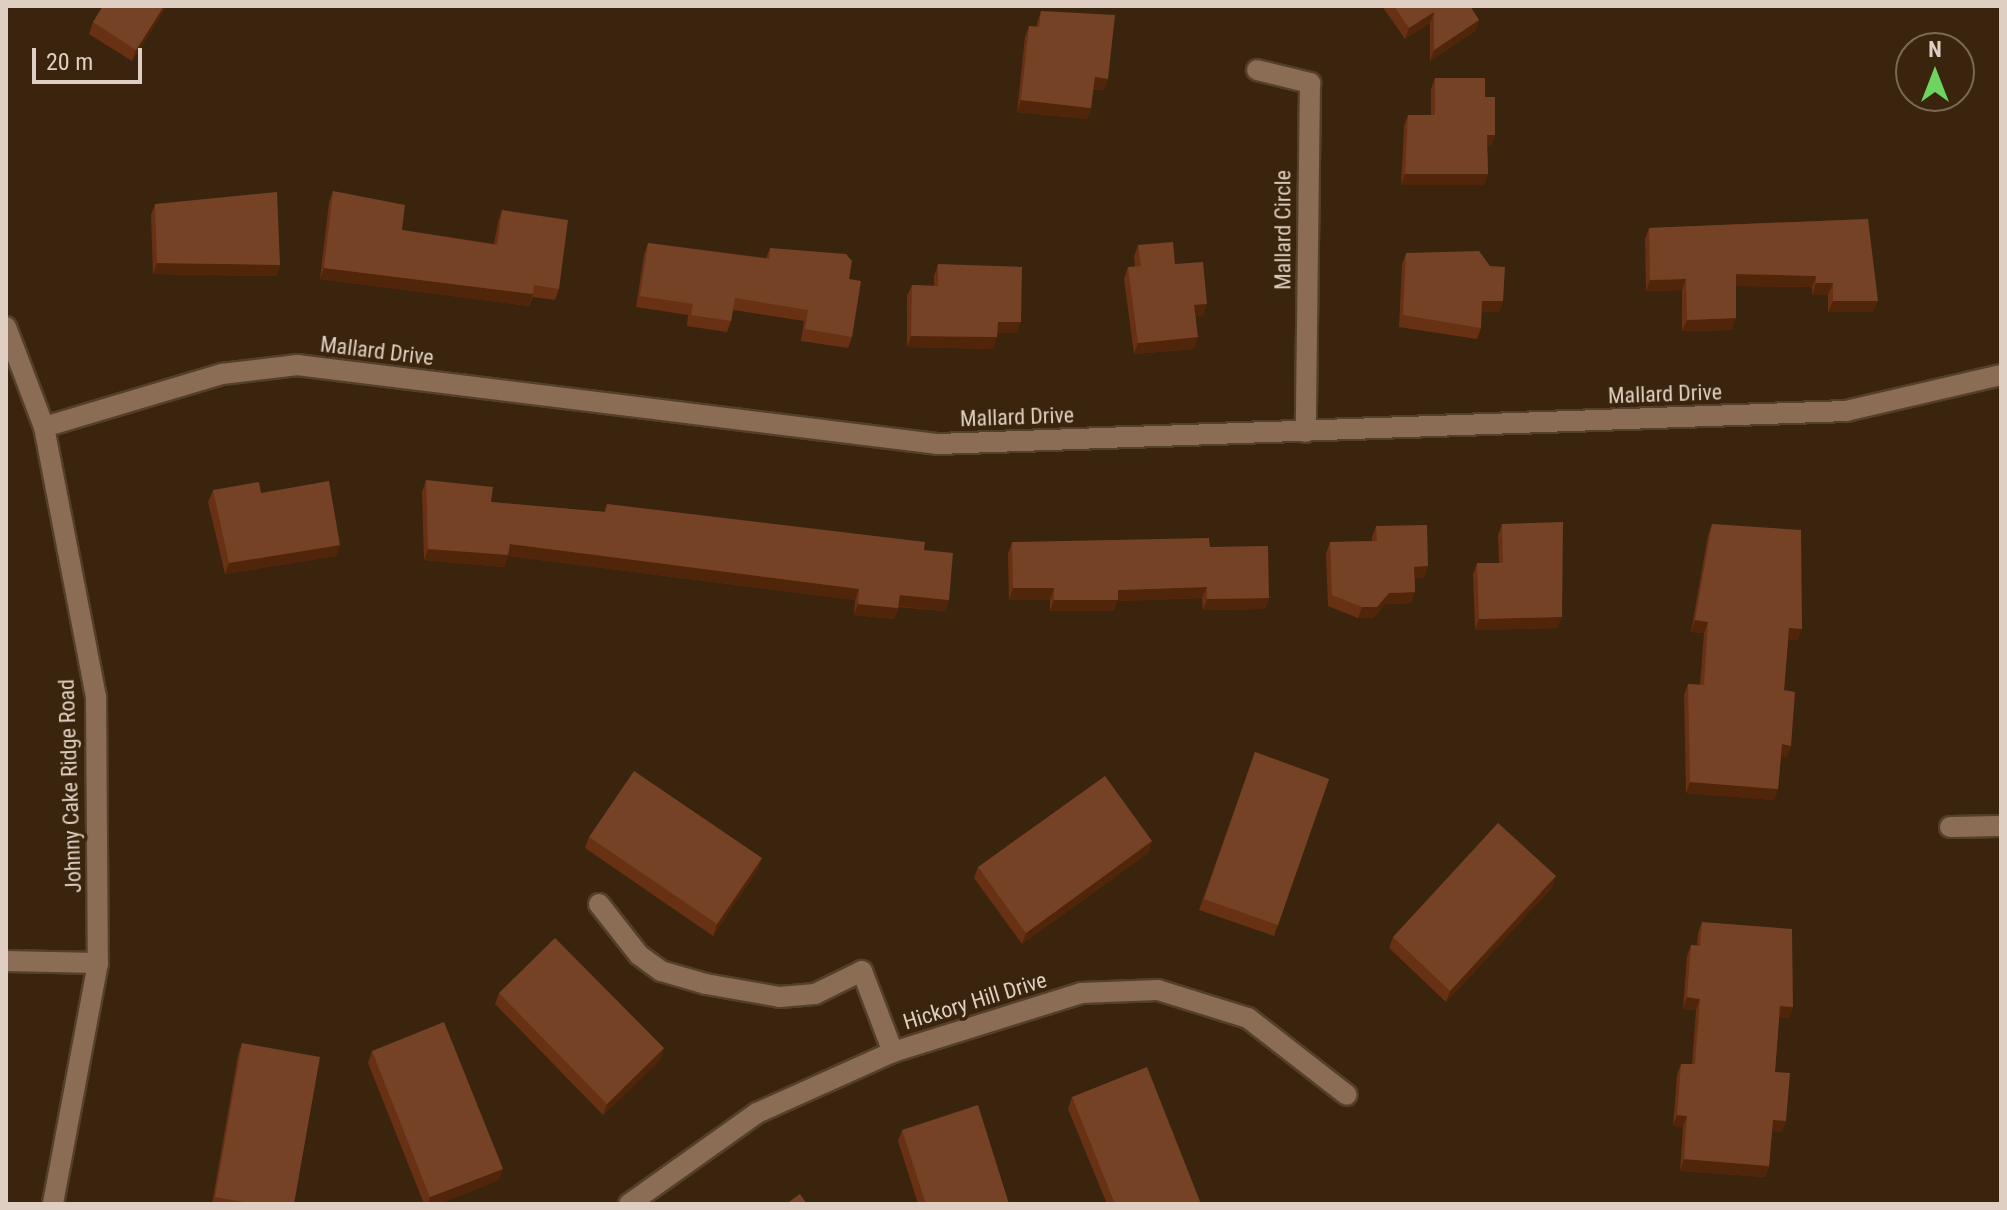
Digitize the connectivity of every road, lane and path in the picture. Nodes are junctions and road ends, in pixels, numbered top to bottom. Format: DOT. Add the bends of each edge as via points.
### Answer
graph roads {
  1 [pos="1257,70"];
  2 [pos="6,327"];
  3 [pos="2001,375"];
  4 [pos="44,427"];
  5 [pos="1306,432"];
  6 [pos="2001,826"];
  7 [pos="1950,827"];
  8 [pos="599,904"];
  9 [pos="6,961"];
  10 [pos="98,963"];
  11 [pos="893,1052"];
  12 [pos="1347,1095"];
  13 [pos="53,1204"];
  14 [pos="629,1204"];
  1 -- 5 [label="street, Mallard Circle" via="1310,83"];
  2 -- 4 [label="street, Johnny Cake Ridge Road"];
  3 -- 5 [label="street, Mallard Drive" via="1846,411"];
  4 -- 5 [label="street, Mallard Drive" via="222,374 297,365 938,444"];
  4 -- 10 [label="street, Johnny Cake Ridge Road" via="96,697"];
  6 -- 7 [label="street"];
  8 -- 11 [label="street" via="639,955 661,971 706,984 780,997 815,994 862,971"];
  9 -- 10 [label="street"];
  10 -- 13 [label="street, Johnny Cake Ridge Road"];
  11 -- 12 [label="street, Hickory Hill Drive" via="1081,993 1158,990 1248,1018"];
  11 -- 14 [label="street, Hickory Hill Drive" via="757,1113"];
}
